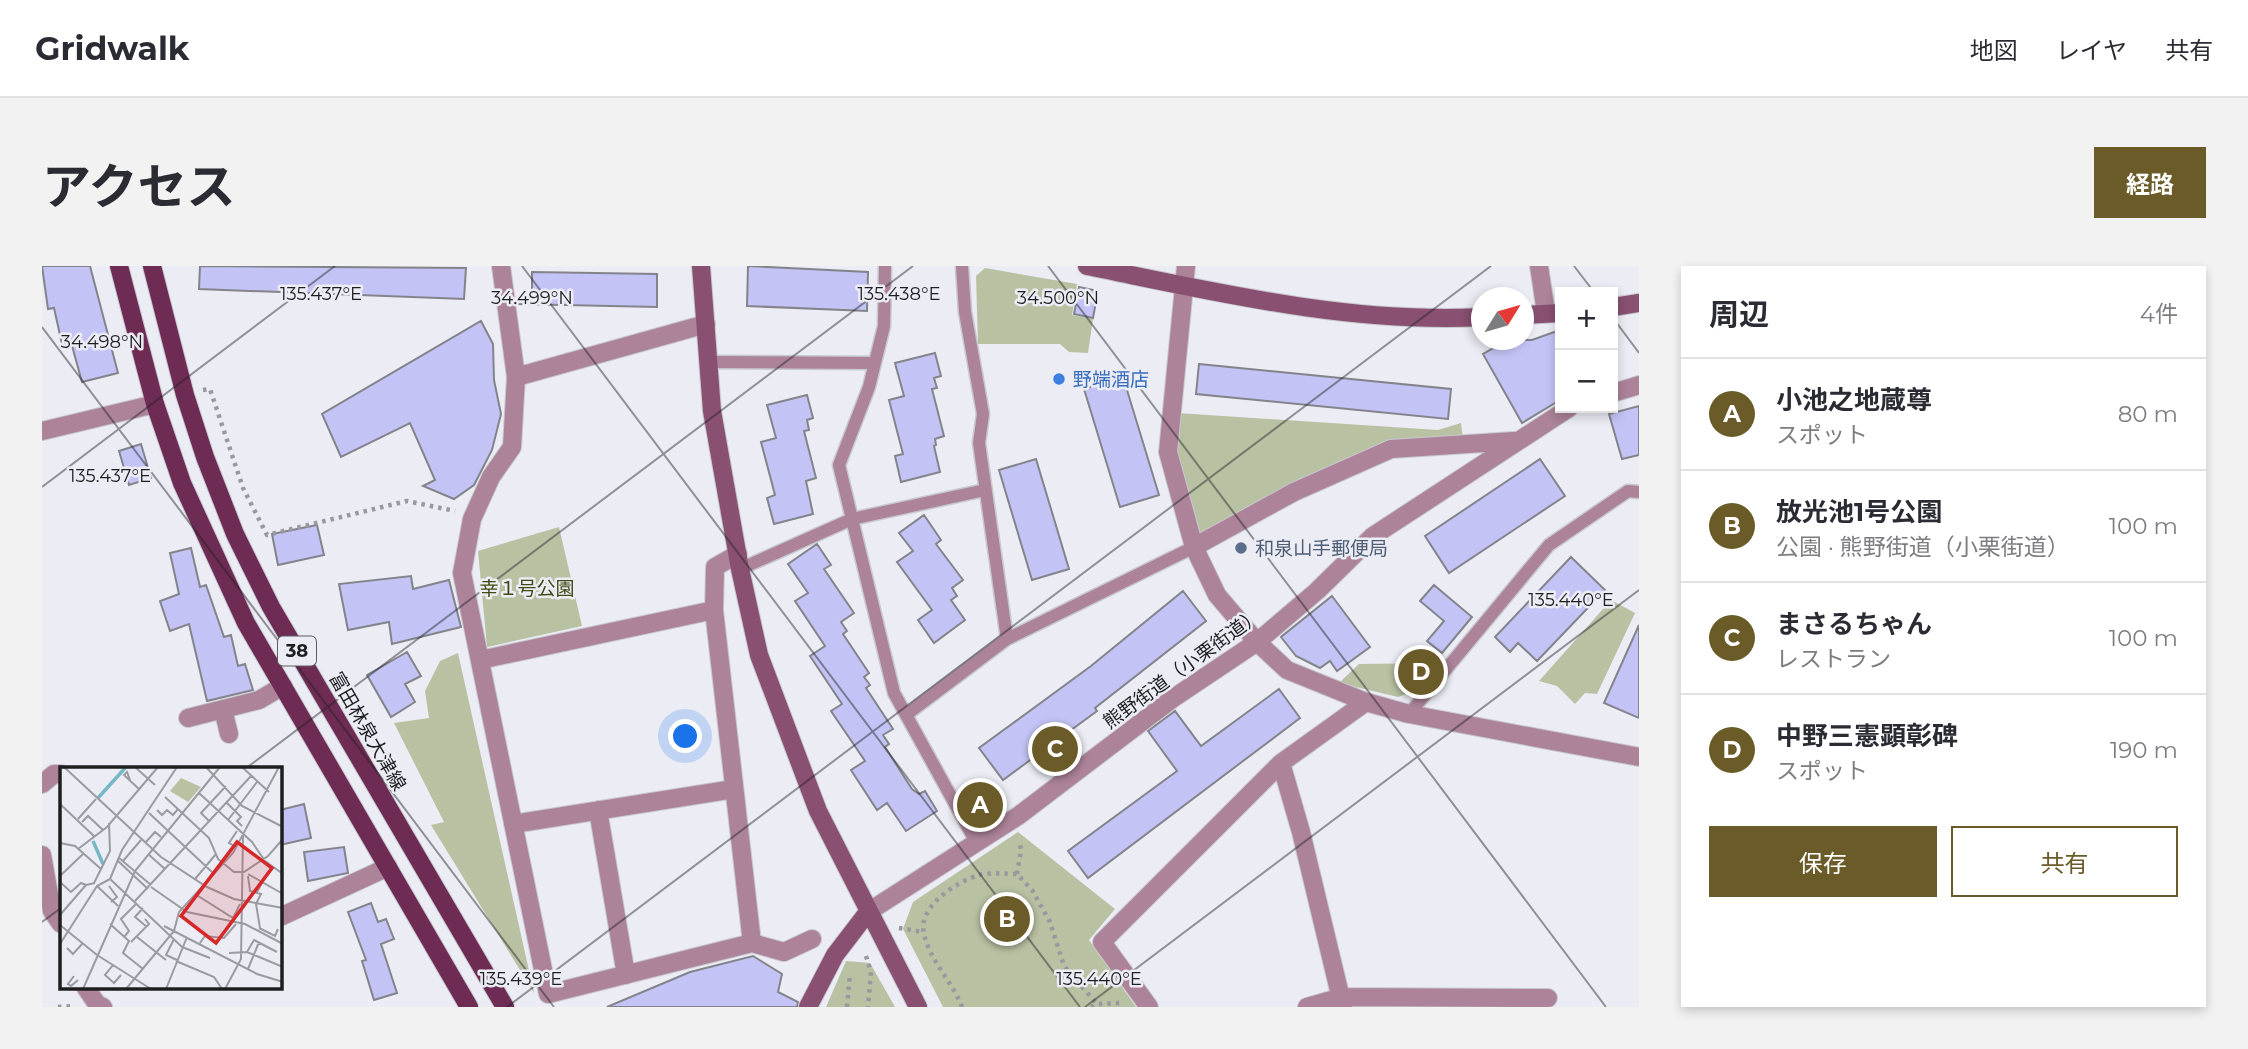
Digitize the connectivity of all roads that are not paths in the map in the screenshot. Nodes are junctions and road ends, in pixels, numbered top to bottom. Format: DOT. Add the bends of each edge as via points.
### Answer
graph roads {
  1 [pos="119,266"];
  2 [pos="152,266"];
  3 [pos="501,266"];
  4 [pos="701,266"];
  5 [pos="885,266"];
  6 [pos="962,266"];
  7 [pos="1087,266"];
  8 [pos="1186,266"];
  9 [pos="1539,266"];
  10 [pos="1182,285"];
  11 [pos="1639,303"];
  12 [pos="1618,306"];
  13 [pos="1553,313"];
  14 [pos="1534,314"];
  15 [pos="1471,318"];
  16 [pos="706,324"];
  17 [pos="708,362"];
  18 [pos="875,363"];
  19 [pos="516,377"];
  20 [pos="1639,385"];
  21 [pos="1618,391"];
  22 [pos="155,404"];
  23 [pos="1561,413"];
  24 [pos="42,431"];
  25 [pos="1517,440"];
  26 [pos="985,490"];
  27 [pos="1639,492"];
  28 [pos="852,519"];
  29 [pos="1194,547"];
  30 [pos="739,561"];
  31 [pos="714,610"];
  32 [pos="1007,639"];
  33 [pos="1257,642"];
  34 [pos="480,660"];
  35 [pos="283,686"];
  36 [pos="1366,702"];
  37 [pos="223,709"];
  38 [pos="1409,714"];
  39 [pos="906,715"];
  40 [pos="188,718"];
  41 [pos="229,734"];
  42 [pos="1639,757"];
  43 [pos="1281,763"];
  44 [pos="60,774"];
  45 [pos="42,784"];
  46 [pos="734,789"];
  47 [pos="598,810"];
  48 [pos="513,824"];
  49 [pos="976,842"];
  50 [pos="42,855"];
  51 [pos="388,867"];
  52 [pos="868,912"];
  53 [pos="282,917"];
  54 [pos="60,923"];
  55 [pos="812,939"];
  56 [pos="752,943"];
  57 [pos="626,975"];
  58 [pos="87,990"];
  59 [pos="1548,998"];
  60 [pos="1342,1002"];
  61 [pos="103,1007"];
  62 [pos="469,1007"];
  63 [pos="505,1007"];
  64 [pos="808,1007"];
  65 [pos="918,1007"];
  66 [pos="1149,1007"];
  67 [pos="1307,1007"];
  1 -- 22 [label="main road, 38"];
  2 -- 63 [label="main road, 富田林泉大津線 / 38" via="185,395 230,521 271,607"];
  3 -- 19 [label="street"];
  4 -- 16 [label="street"];
  5 -- 18 [label="lane" via="884,326"];
  6 -- 26 [label="lane" via="983,414 979,443"];
  7 -- 10 [label="street"];
  8 -- 10 [label="street"];
  9 -- 13 [label="street"];
  10 -- 15 [label="street" via="1325,311"];
  10 -- 29 [label="street" via="1168,452"];
  11 -- 12 [label="street"];
  13 -- 14 [label="street"];
  16 -- 17 [label="street"];
  16 -- 19 [label="street"];
  17 -- 18 [label="lane"];
  17 -- 30 [label="street" via="712,411"];
  18 -- 28 [label="lane" via="839,465"];
  19 -- 34 [label="street" via="512,447 491,477 472,519 463,573"];
  20 -- 21 [label="street"];
  22 -- 24 [label="street"];
  22 -- 35 [label="main road, 38" via="182,482 246,623"];
  23 -- 25 [label="street, 熊野街道（小栗街道）"];
  25 -- 29 [label="street" via="1391,449 1294,492"];
  25 -- 33 [label="street, 熊野街道（小栗街道）" via="1373,536"];
  26 -- 28 [label="lane"];
  26 -- 32 [label="lane"];
  27 -- 38 [label="lane" via="1628,491 1549,545"];
  28 -- 30 [label="lane"];
  28 -- 39 [label="lane" via="894,693"];
  29 -- 32 [label="lane"];
  29 -- 33 [label="street" via="1217,595"];
  30 -- 31 [label="street" via="715,567"];
  30 -- 52 [label="street" via="759,655 818,811"];
  31 -- 34 [label="street"];
  31 -- 46 [label="street"];
  32 -- 39 [label="lane"];
  33 -- 36 [label="street" via="1287,670"];
  33 -- 49 [label="street, 熊野街道（小栗街道）"];
  34 -- 48 [label="street"];
  35 -- 37 [label="street" via="259,700"];
  35 -- 51 [label="main road, 38"];
  36 -- 38 [label="street"];
  36 -- 43 [label="street"];
  37 -- 40 [label="street"];
  37 -- 41 [label="street"];
  38 -- 42 [label="street"];
  39 -- 49 [label="lane"];
  43 -- 60 [label="street"];
  43 -- 66 [label="street" via="1102,942"];
  44 -- 45 [label="street"];
  46 -- 47 [label="street"];
  46 -- 56 [label="street"];
  47 -- 48 [label="street"];
  47 -- 57 [label="street"];
  48 -- 57 [label="street" via="548,994"];
  49 -- 52 [label="street, 熊野街道（小栗街道）"];
  50 -- 54 [label="street" via="52,911"];
  51 -- 53 [label="street"];
  51 -- 62 [label="main road, 38"];
  52 -- 64 [label="street, 熊野街道（小栗街道）" via="835,955"];
  52 -- 65 [label="street"];
  55 -- 56 [label="street" via="784,952"];
  56 -- 57 [label="street"];
  58 -- 61 [label="street"];
  59 -- 60 [label="street"];
  60 -- 67 [label="street"];
}
